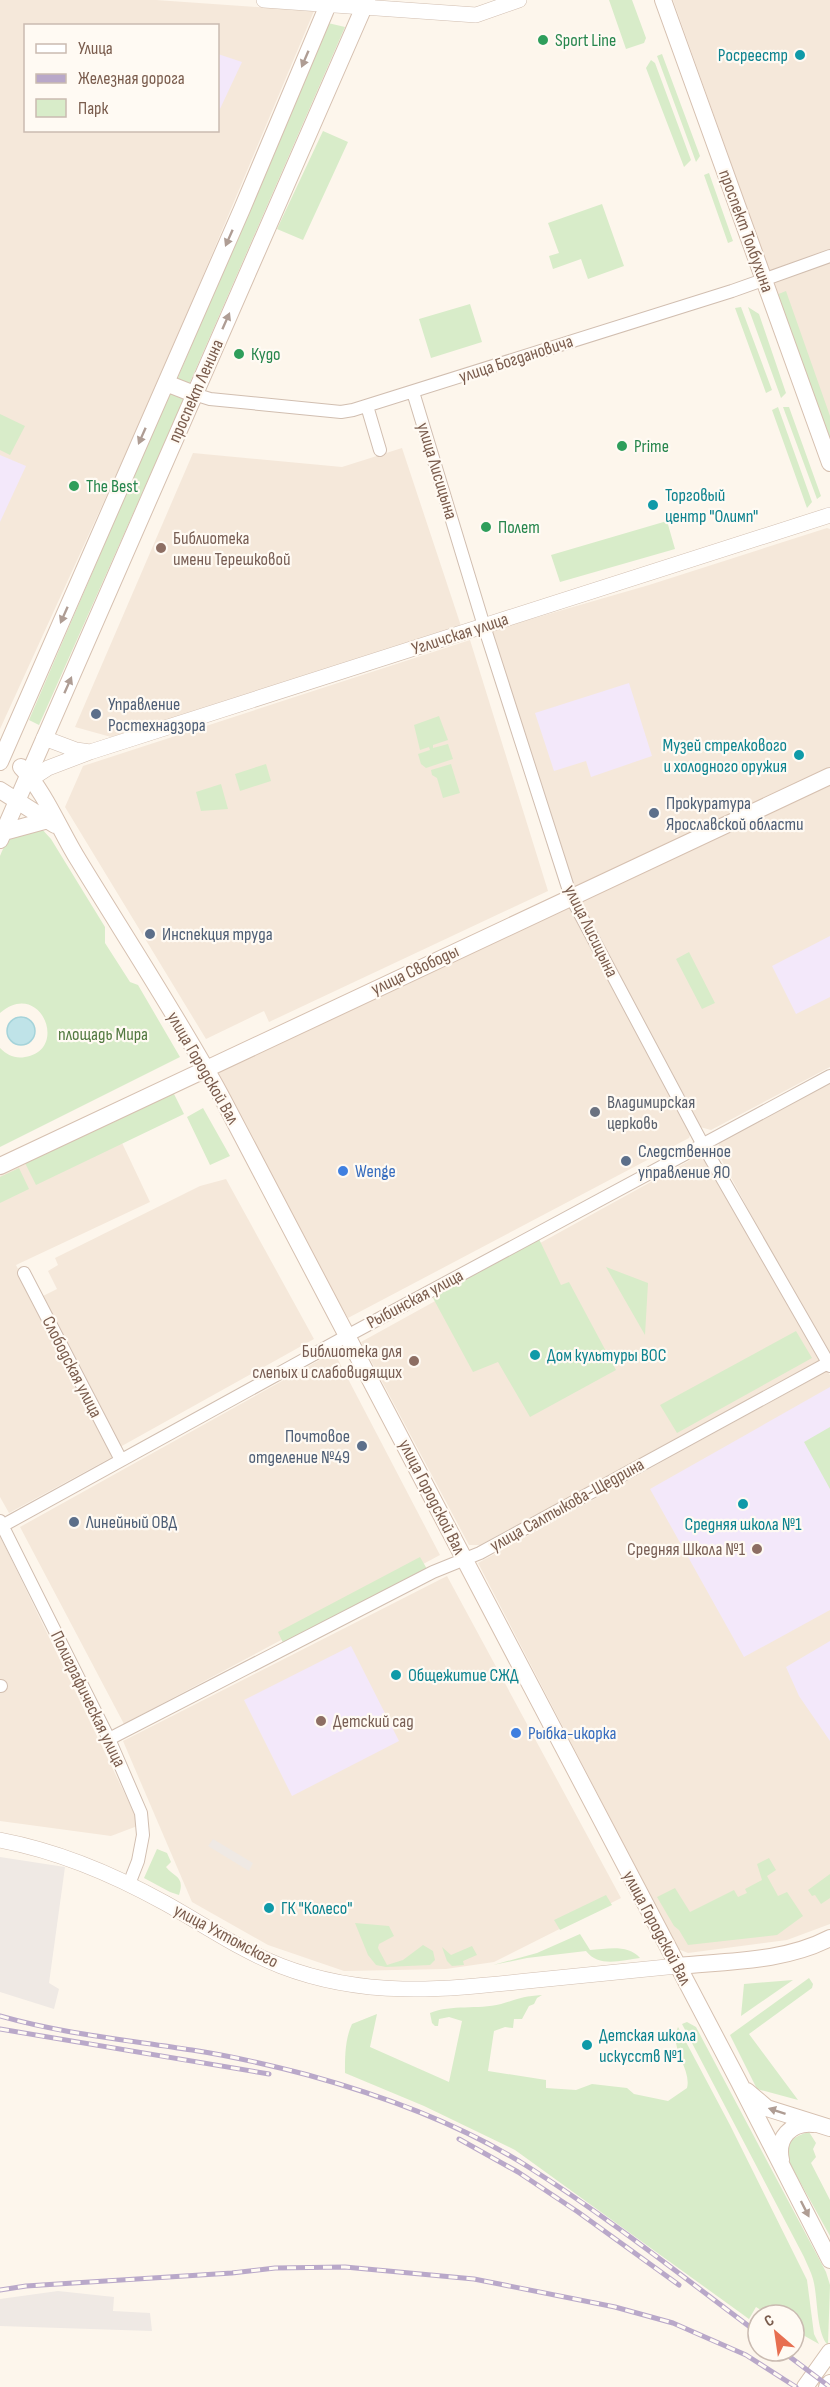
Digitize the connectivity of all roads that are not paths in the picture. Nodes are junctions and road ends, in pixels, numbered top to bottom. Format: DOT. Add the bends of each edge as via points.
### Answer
graph roads {
  1 [pos="264,0"];
  2 [pos="519,0"];
  3 [pos="663,0"];
  4 [pos="329,2"];
  5 [pos="365,4"];
  6 [pos="830,256"];
  7 [pos="764,279"];
  8 [pos="166,383"];
  9 [pos="412,392"];
  10 [pos="194,394"];
  11 [pos="367,406"];
  12 [pos="380,450"];
  13 [pos="830,463"];
  14 [pos="830,515"];
  15 [pos="484,626"];
  16 [pos="44,738"];
  17 [pos="90,752"];
  18 [pos="13,777"];
  19 [pos="830,777"];
  20 [pos="47,813"];
  21 [pos="2,836"];
  22 [pos="571,897"];
  23 [pos="206,1068"];
  24 [pos="830,1076"];
  25 [pos="703,1145"];
  26 [pos="0,1166"];
  27 [pos="24,1274"];
  28 [pos="347,1335"];
  29 [pos="829,1364"];
  30 [pos="121,1460"];
  31 [pos="1,1523"];
  32 [pos="464,1559"];
  33 [pos="109,1739"];
  34 [pos="0,1840"];
  35 [pos="129,1884"];
  36 [pos="830,1938"];
  37 [pos="677,1966"];
  38 [pos="739,2082"];
  39 [pos="827,2127"];
  40 [pos="782,2166"];
  41 [pos="829,2256"];
  42 [pos="830,2352"];
  43 [pos="830,2383"];
  44 [pos="805,2387"];
  45 [pos="827,2387"];
  1 -- 4 [label="street"];
  2 -- 5 [label="street" via="476,15"];
  3 -- 7 [label="main road, проспект Толбухина"];
  4 -- 5 [label="street"];
  4 -- 8 [label="main road, проспект Ленина, one-way"];
  10 -- 5 [label="main road, проспект Ленина, one-way"];
  6 -- 7 [label="street, улица Богдановича"];
  7 -- 9 [label="street, улица Богдановича"];
  7 -- 13 [label="main road, проспект Толбухина"];
  8 -- 10 [label="main road"];
  8 -- 18 [label="main road, проспект Ленина, one-way"];
  9 -- 11 [label="street, улица Богдановича"];
  9 -- 15 [label="street, улица Лисицына"];
  10 -- 11 [label="street, улица Богдановича" via="210,399 341,412"];
  16 -- 10 [label="main road, проспект Ленина, one-way"];
  11 -- 12 [label="street"];
  14 -- 15 [label="street, Угличская улица"];
  15 -- 17 [label="street, Угличская улица"];
  15 -- 22 [label="street, улица Лисицына"];
  16 -- 17 [label="street"];
  16 -- 18 [label="main road, проспект Ленина"];
  17 -- 18 [label="street, Угличская улица"];
  18 -- 20 [label="main road, улица Городской Вал"];
  18 -- 20 [label="main road, улица Городской Вал"];
  18 -- 21 [label="main road, проспект Ленина"];
  19 -- 22 [label="main road, улица Свободы"];
  20 -- 21 [label="main road"];
  20 -- 23 [label="main road, улица Городской Вал"];
  22 -- 23 [label="main road, улица Свободы"];
  22 -- 25 [label="street, улица Лисицына"];
  23 -- 26 [label="main road, улица Свободы"];
  23 -- 28 [label="main road, улица Городской Вал"];
  24 -- 25 [label="street, Рыбинская улица"];
  25 -- 28 [label="street, Рыбинская улица"];
  25 -- 29 [label="street, улица Лисицына"];
  27 -- 30 [label="street, Слободская улица"];
  28 -- 30 [label="street, Рыбинская улица"];
  28 -- 32 [label="main road, улица Городской Вал"];
  29 -- 32 [label="street, улица Салтыкова-Щедрина"];
  30 -- 31 [label="street, Рыбинская улица"];
  31 -- 33 [label="street, Полиграфическая улица"];
  32 -- 33 [label="street, улица Салтыкова-Щедрина"];
  32 -- 37 [label="main road, улица Городской Вал"];
  33 -- 35 [label="street, Полиграфическая улица" via="144,1824 138,1861"];
  34 -- 35 [label="street, улица Ухтомского" via="54,1853"];
  35 -- 37 [label="street, улица Ухтомского" via="266,1960 343,1984 447,1990"];
  36 -- 37 [label="main road" via="776,1956"];
  37 -- 38 [label="main road, улица Городской Вал"];
  39 -- 38 [label="main road, one-way" via="767,2108"];
  38 -- 40 [label="main road, улица Городской Вал"];
  39 -- 40 [label="main road" via="803,2124 788,2131 779,2145"];
  40 -- 41 [label="main road, улица Городской Вал, one-way"];
  42 -- 44 [label="main road"];
  43 -- 45 [label="main road"];
}
